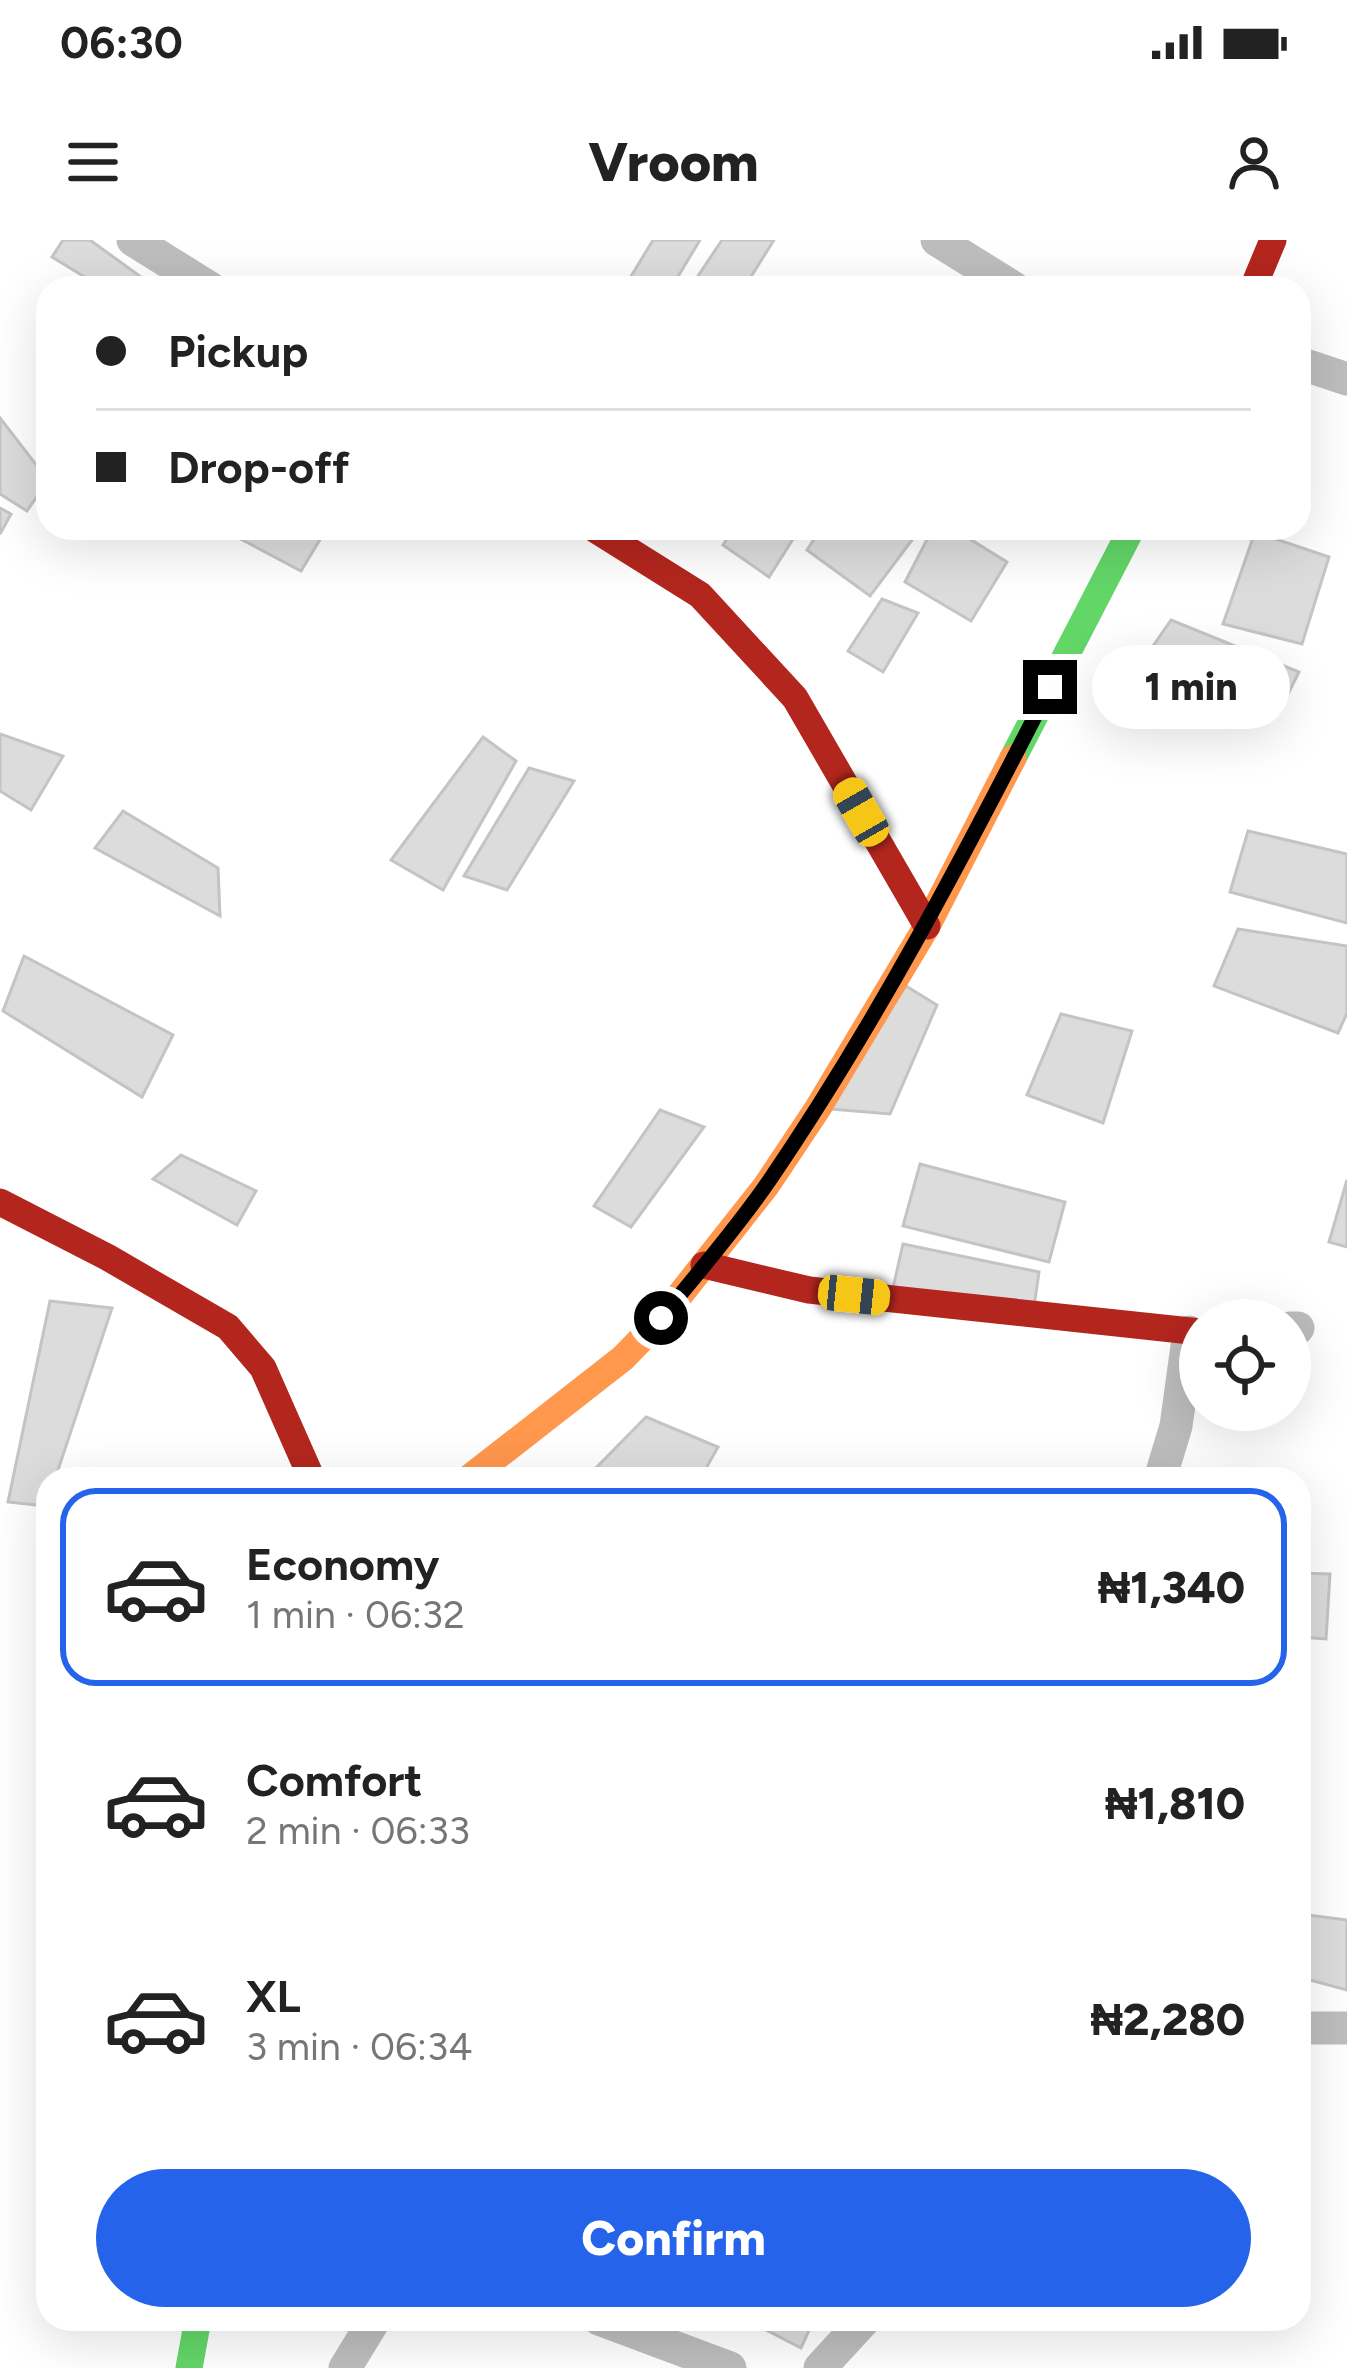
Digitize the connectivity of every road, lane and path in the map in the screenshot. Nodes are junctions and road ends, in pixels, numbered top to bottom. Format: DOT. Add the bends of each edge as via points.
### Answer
graph roads {
  1 [pos="133,240"];
  2 [pos="937,240"];
  3 [pos="1273,240"];
  4 [pos="191,276"];
  5 [pos="995,276"];
  6 [pos="1257,276"];
  7 [pos="1311,367"];
  8 [pos="1347,379"];
  9 [pos="612,540"];
  10 [pos="1126,540"];
  11 [pos="927,926"];
  12 [pos="0,1202"];
  13 [pos="704,1264"];
  14 [pos="1179,1330"];
  15 [pos="1179,1411"];
  16 [pos="307,1467"];
  17 [pos="483,1467"];
  18 [pos="1164,1467"];
  19 [pos="1311,2028"];
  20 [pos="1347,2028"];
  21 [pos="196,2331"];
  22 [pos="368,2331"];
  23 [pos="631,2331"];
  24 [pos="854,2331"];
  25 [pos="190,2368"];
  26 [pos="345,2368"];
  27 [pos="730,2368"];
  28 [pos="820,2368"];
  1 -- 4 [label="street"];
  2 -- 5 [label="street"];
  3 -- 6 [label="street"];
  7 -- 8 [label="street"];
  9 -- 11 [label="street" via="700,595 795,698"];
  10 -- 11 [label="street"];
  11 -- 13 [label="street" via="818,1108"];
  12 -- 16 [label="street" via="228,1327 262,1368"];
  13 -- 14 [label="street" via="809,1290"];
  13 -- 17 [label="street" via="623,1358"];
  15 -- 18 [label="street"];
  19 -- 20 [label="street"];
  21 -- 25 [label="street"];
  22 -- 26 [label="street"];
  23 -- 27 [label="street"];
  24 -- 28 [label="street"];
}
